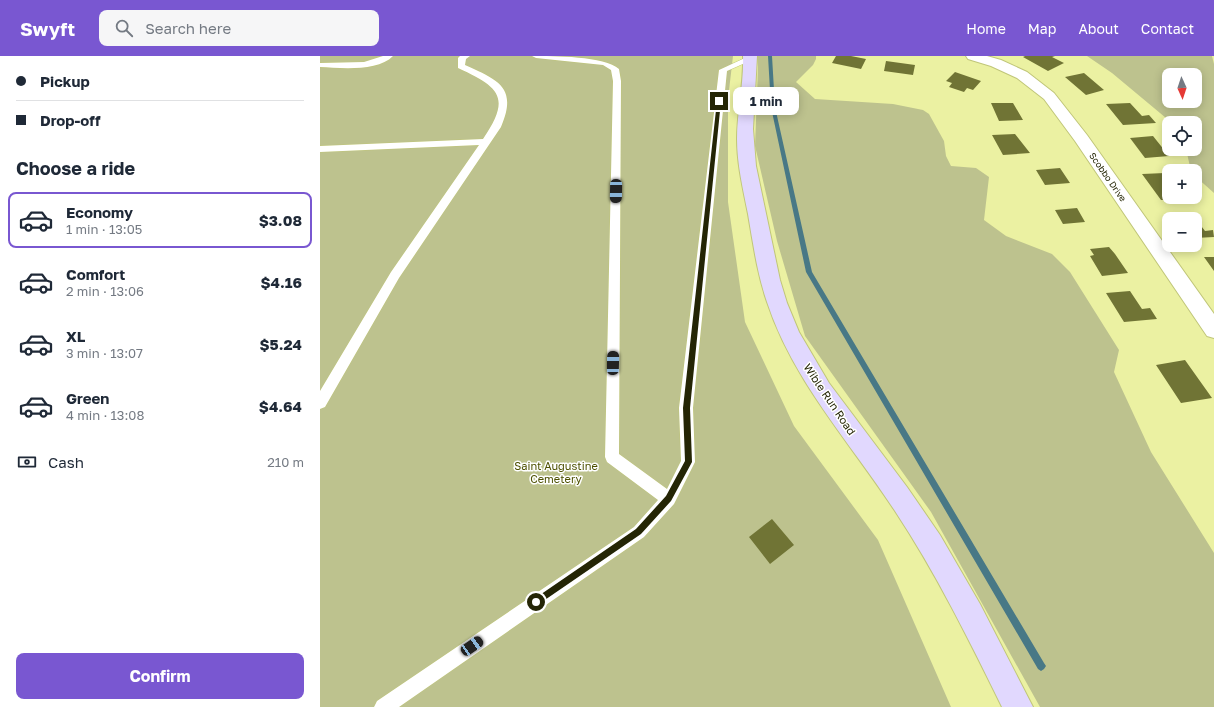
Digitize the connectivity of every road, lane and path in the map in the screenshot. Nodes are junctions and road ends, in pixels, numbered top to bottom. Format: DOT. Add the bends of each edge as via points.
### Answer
graph roads {
  1 [pos="388,56"];
  2 [pos="466,56"];
  3 [pos="536,56"];
  4 [pos="973,56"];
  5 [pos="750,57"];
  6 [pos="320,65"];
  7 [pos="486,142"];
  8 [pos="320,149"];
  9 [pos="1214,330"];
  10 [pos="320,402"];
  11 [pos="669,499"];
  12 [pos="383,707"];
  13 [pos="1018,707"];
  1 -- 6 [label="lane" via="380,62 367,64"];
  2 -- 7 [label="lane" via="462,58 461,66 498,86 505,100 503,114"];
  3 -- 11 [label="lane" via="605,63 615,69 618,81 612,457"];
  4 -- 9 [label="street, Scobbo Drive" via="1022,75 1049,96"];
  5 -- 11 [label="lane" via="722,70 686,408 688,462"];
  5 -- 13 [label="street, Wible Run Road" via="745,118 746,147 765,261 777,303 812,376 917,522 958,592"];
  7 -- 8 [label="lane"];
  7 -- 10 [label="lane" via="395,275"];
  11 -- 12 [label="lane" via="639,532"];
}
